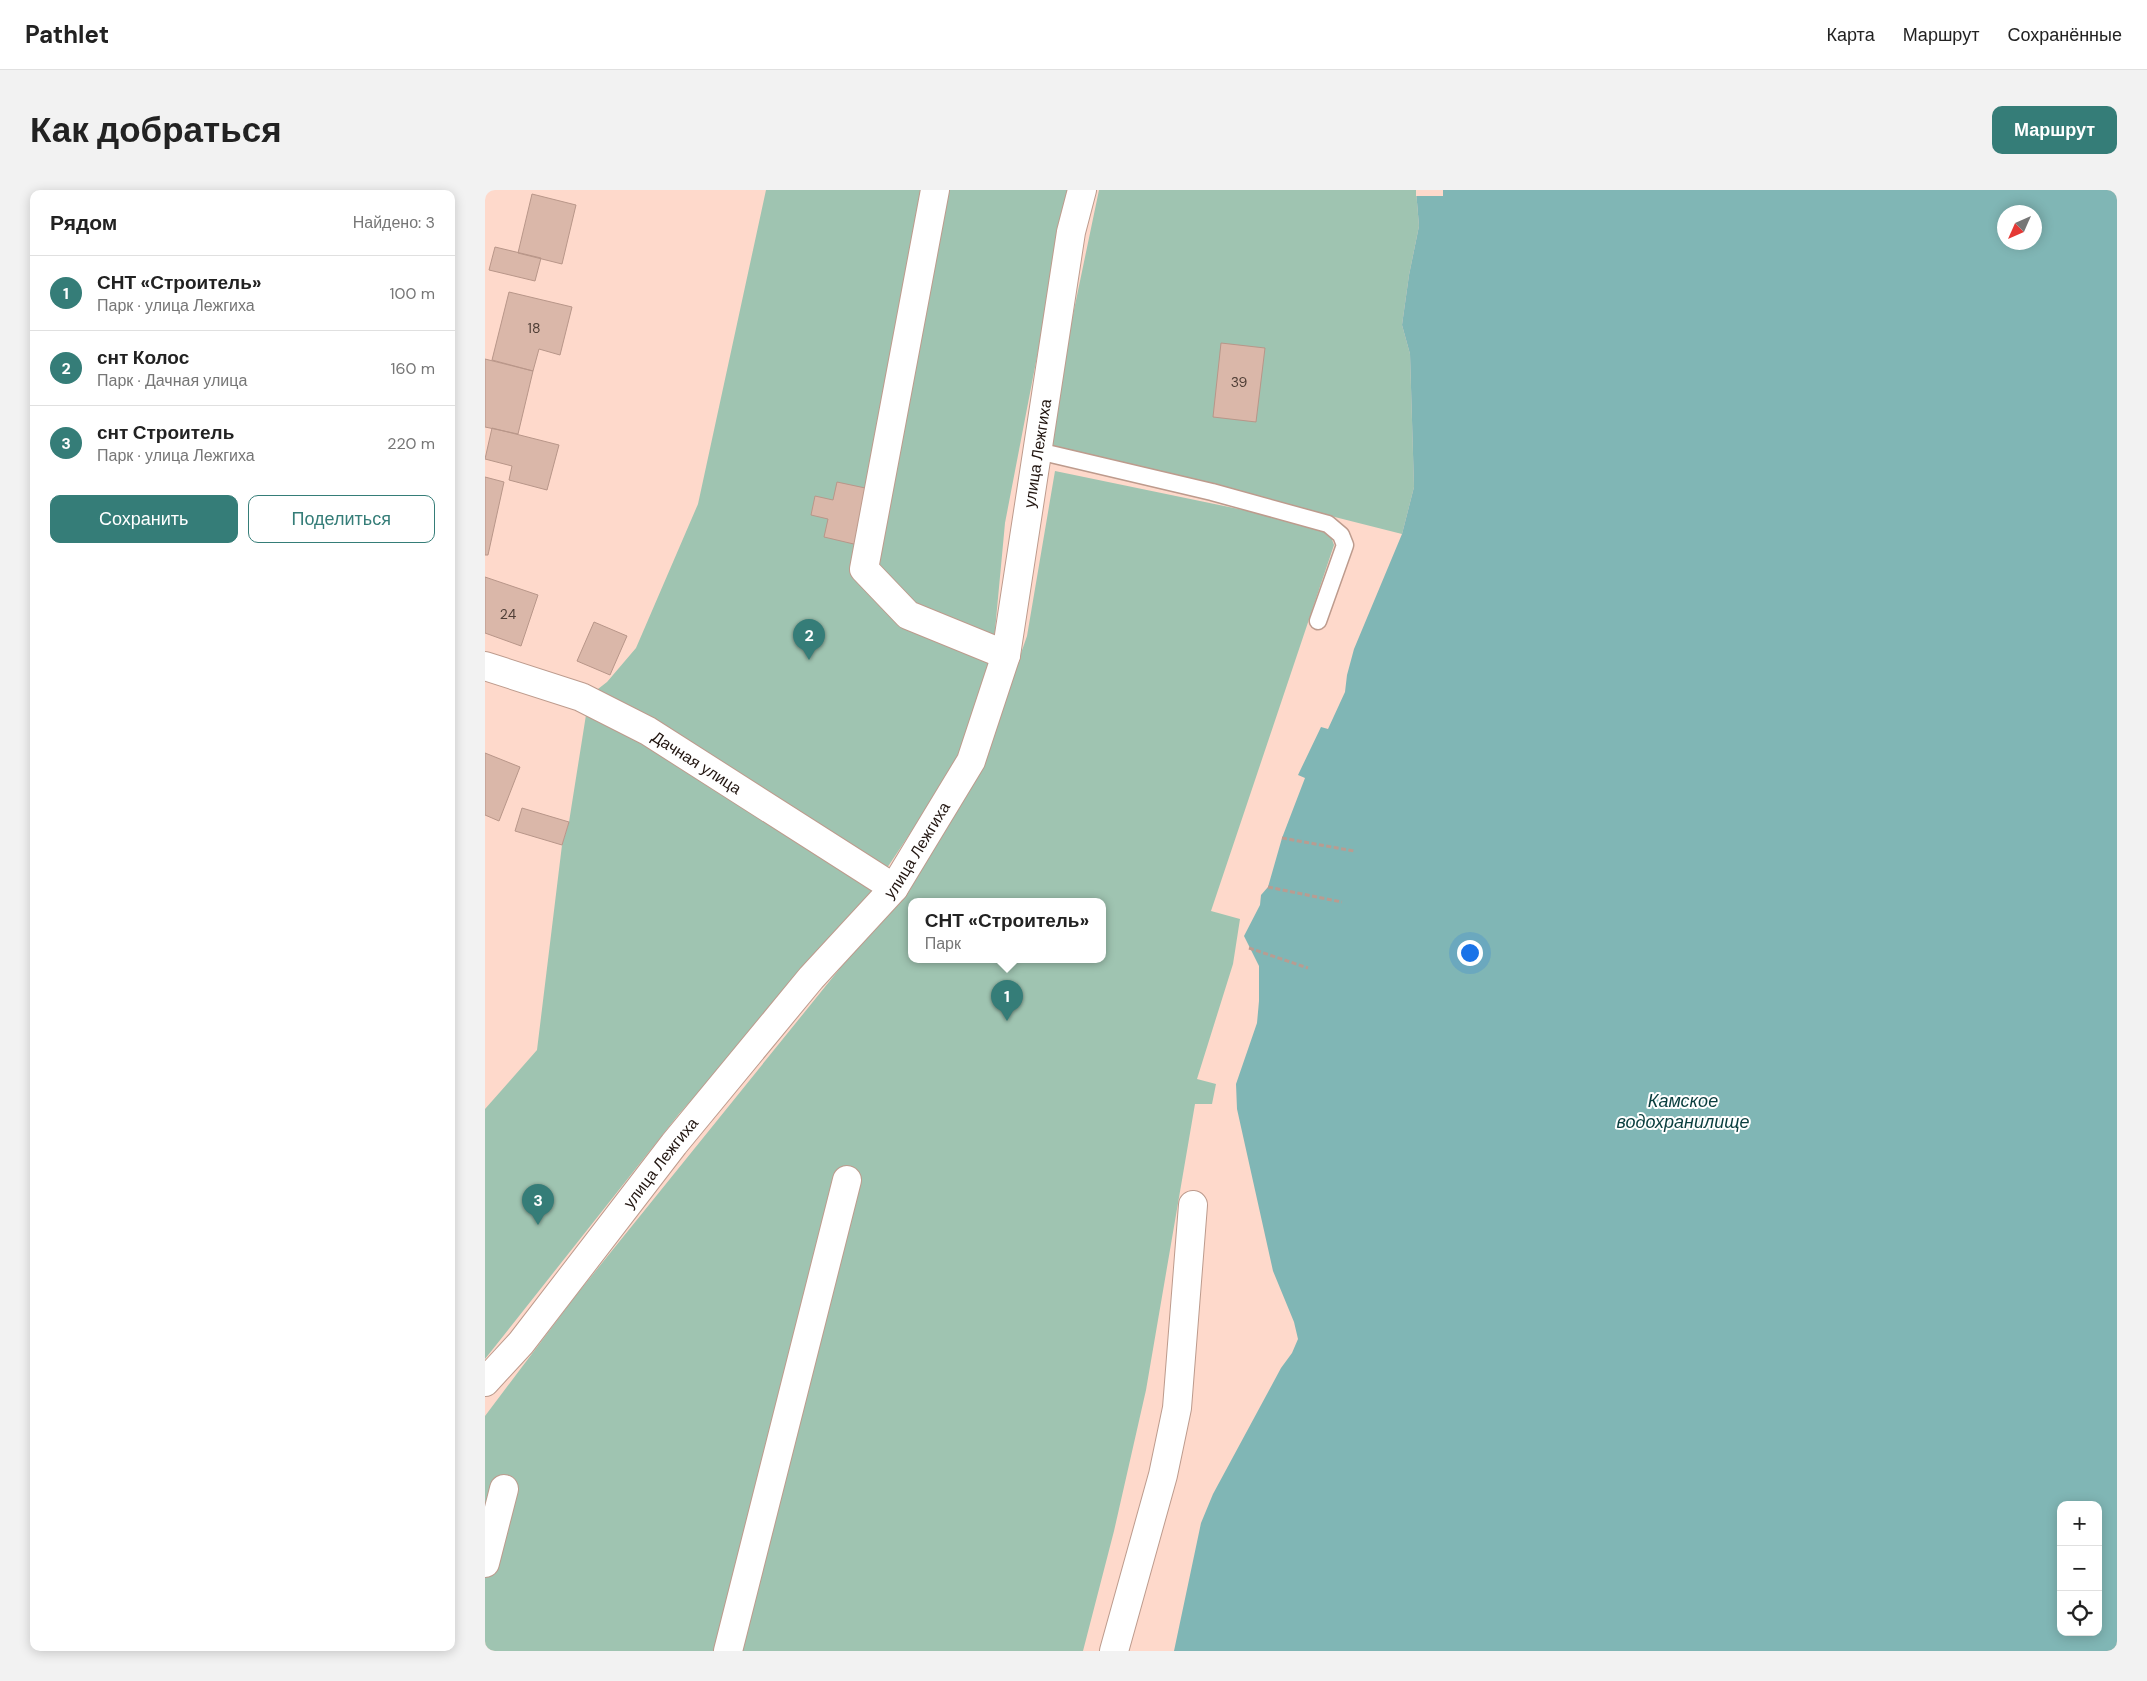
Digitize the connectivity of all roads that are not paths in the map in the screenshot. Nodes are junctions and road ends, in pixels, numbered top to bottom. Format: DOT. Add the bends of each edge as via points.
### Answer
graph roads {
  1 [pos="935,190"];
  2 [pos="1082,190"];
  3 [pos="1037,451"];
  4 [pos="1318,620"];
  5 [pos="1006,655"];
  6 [pos="485,666"];
  7 [pos="894,888"];
  8 [pos="847,1180"];
  9 [pos="1193,1206"];
  10 [pos="485,1382"];
  11 [pos="504,1489"];
  12 [pos="485,1563"];
  13 [pos="728,1651"];
  14 [pos="1114,1651"];
  1 -- 5 [label="street" via="864,569 908,615"];
  2 -- 3 [label="street, улица Лежгиха" via="1071,232"];
  3 -- 4 [label="lane" via="1212,492 1328,524 1341,535 1345,545"];
  3 -- 5 [label="street, улица Лежгиха"];
  5 -- 7 [label="street, улица Лежгиха" via="971,762"];
  6 -- 7 [label="street, Дачная улица" via="581,697 648,731"];
  7 -- 10 [label="street, улица Лежгиха" via="792,1001 674,1144 521,1343"];
  8 -- 13 [label="street"];
  9 -- 14 [label="street" via="1177,1408 1163,1475"];
  11 -- 12 [label="street"];
}
